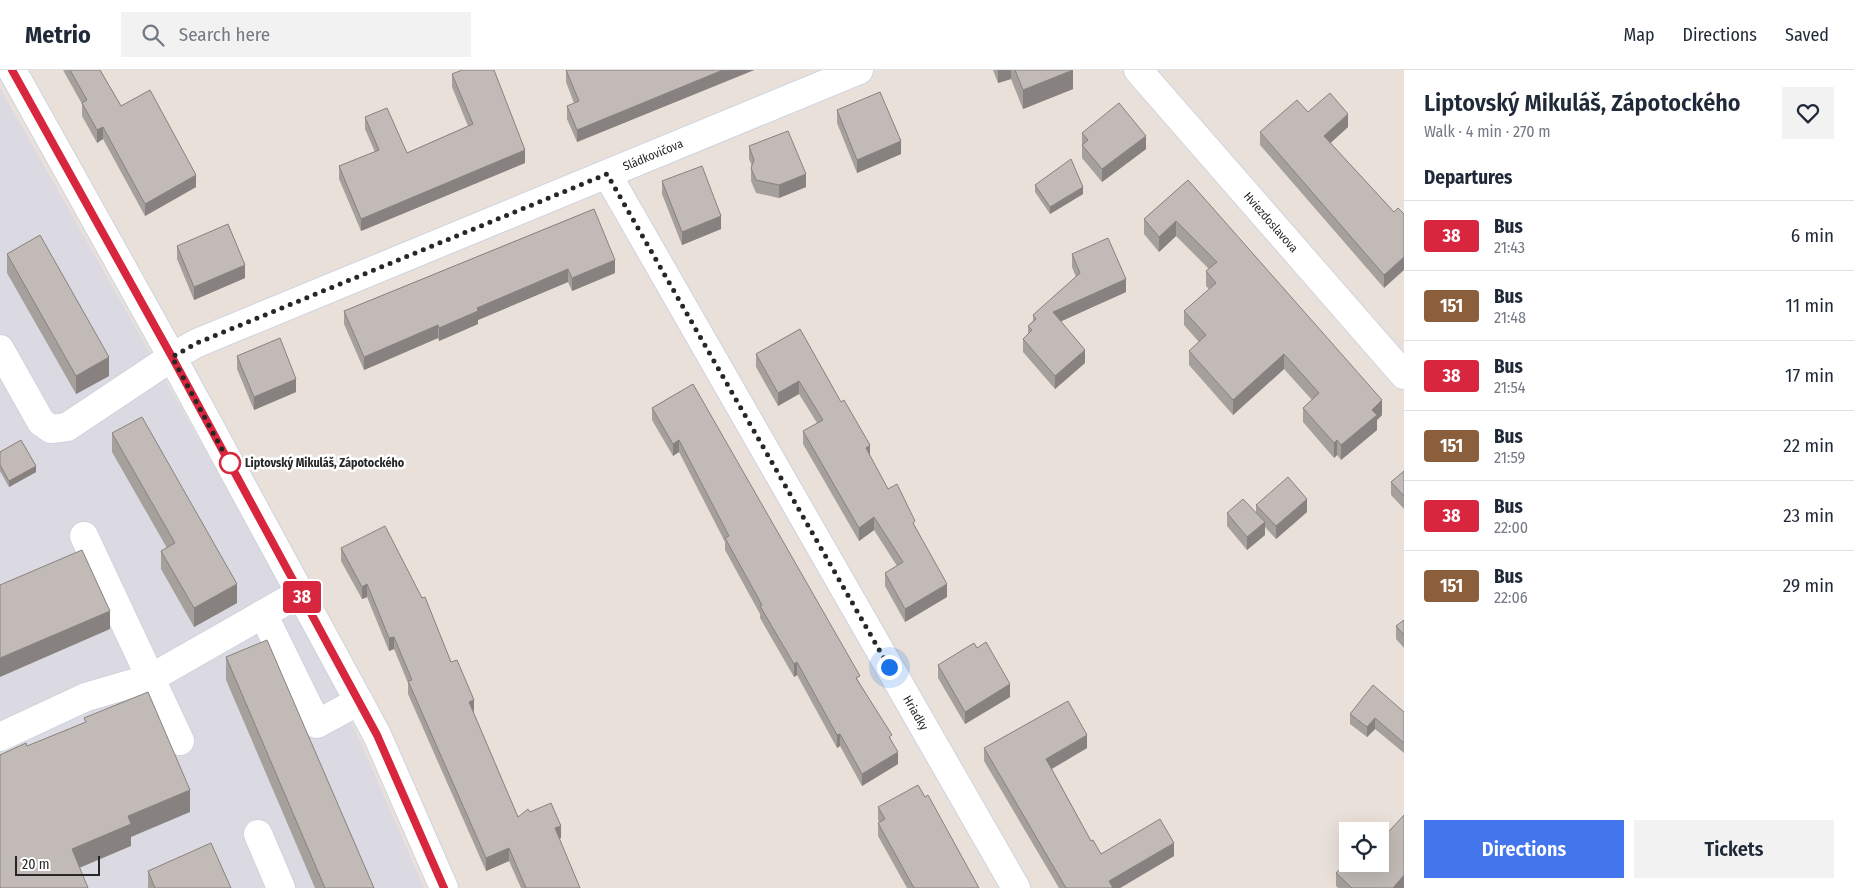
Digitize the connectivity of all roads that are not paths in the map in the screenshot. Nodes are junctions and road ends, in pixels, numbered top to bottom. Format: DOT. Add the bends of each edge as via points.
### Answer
graph roads {
  1 [pos="12,70"];
  2 [pos="859,70"];
  3 [pos="1138,70"];
  4 [pos="607,174"];
  5 [pos="0,349"];
  6 [pos="172,357"];
  7 [pos="1404,375"];
  8 [pos="84,536"];
  9 [pos="300,593"];
  10 [pos="263,614"];
  11 [pos="151,678"];
  12 [pos="359,701"];
  13 [pos="0,737"];
  14 [pos="180,741"];
  15 [pos="258,834"];
  16 [pos="281,888"];
  17 [pos="444,888"];
  18 [pos="1016,888"];
  1 -- 6 [label="street"];
  2 -- 4 [label="street, Sládkovičova"];
  3 -- 7 [label="street, Hviezdoslavova"];
  4 -- 6 [label="street, Sládkovičova" via="197,343"];
  4 -- 18 [label="street, Hriadky"];
  5 -- 6 [label="street, Sládkovičova" via="42,422 51,429 67,427"];
  6 -- 9 [label="street"];
  8 -- 11 [label="street"];
  9 -- 10 [label="street"];
  9 -- 12 [label="street"];
  10 -- 11 [label="street"];
  10 -- 12 [label="street" via="317,724"];
  11 -- 13 [label="street" via="86,697"];
  11 -- 14 [label="street"];
  12 -- 17 [label="street"];
  15 -- 16 [label="street"];
}
